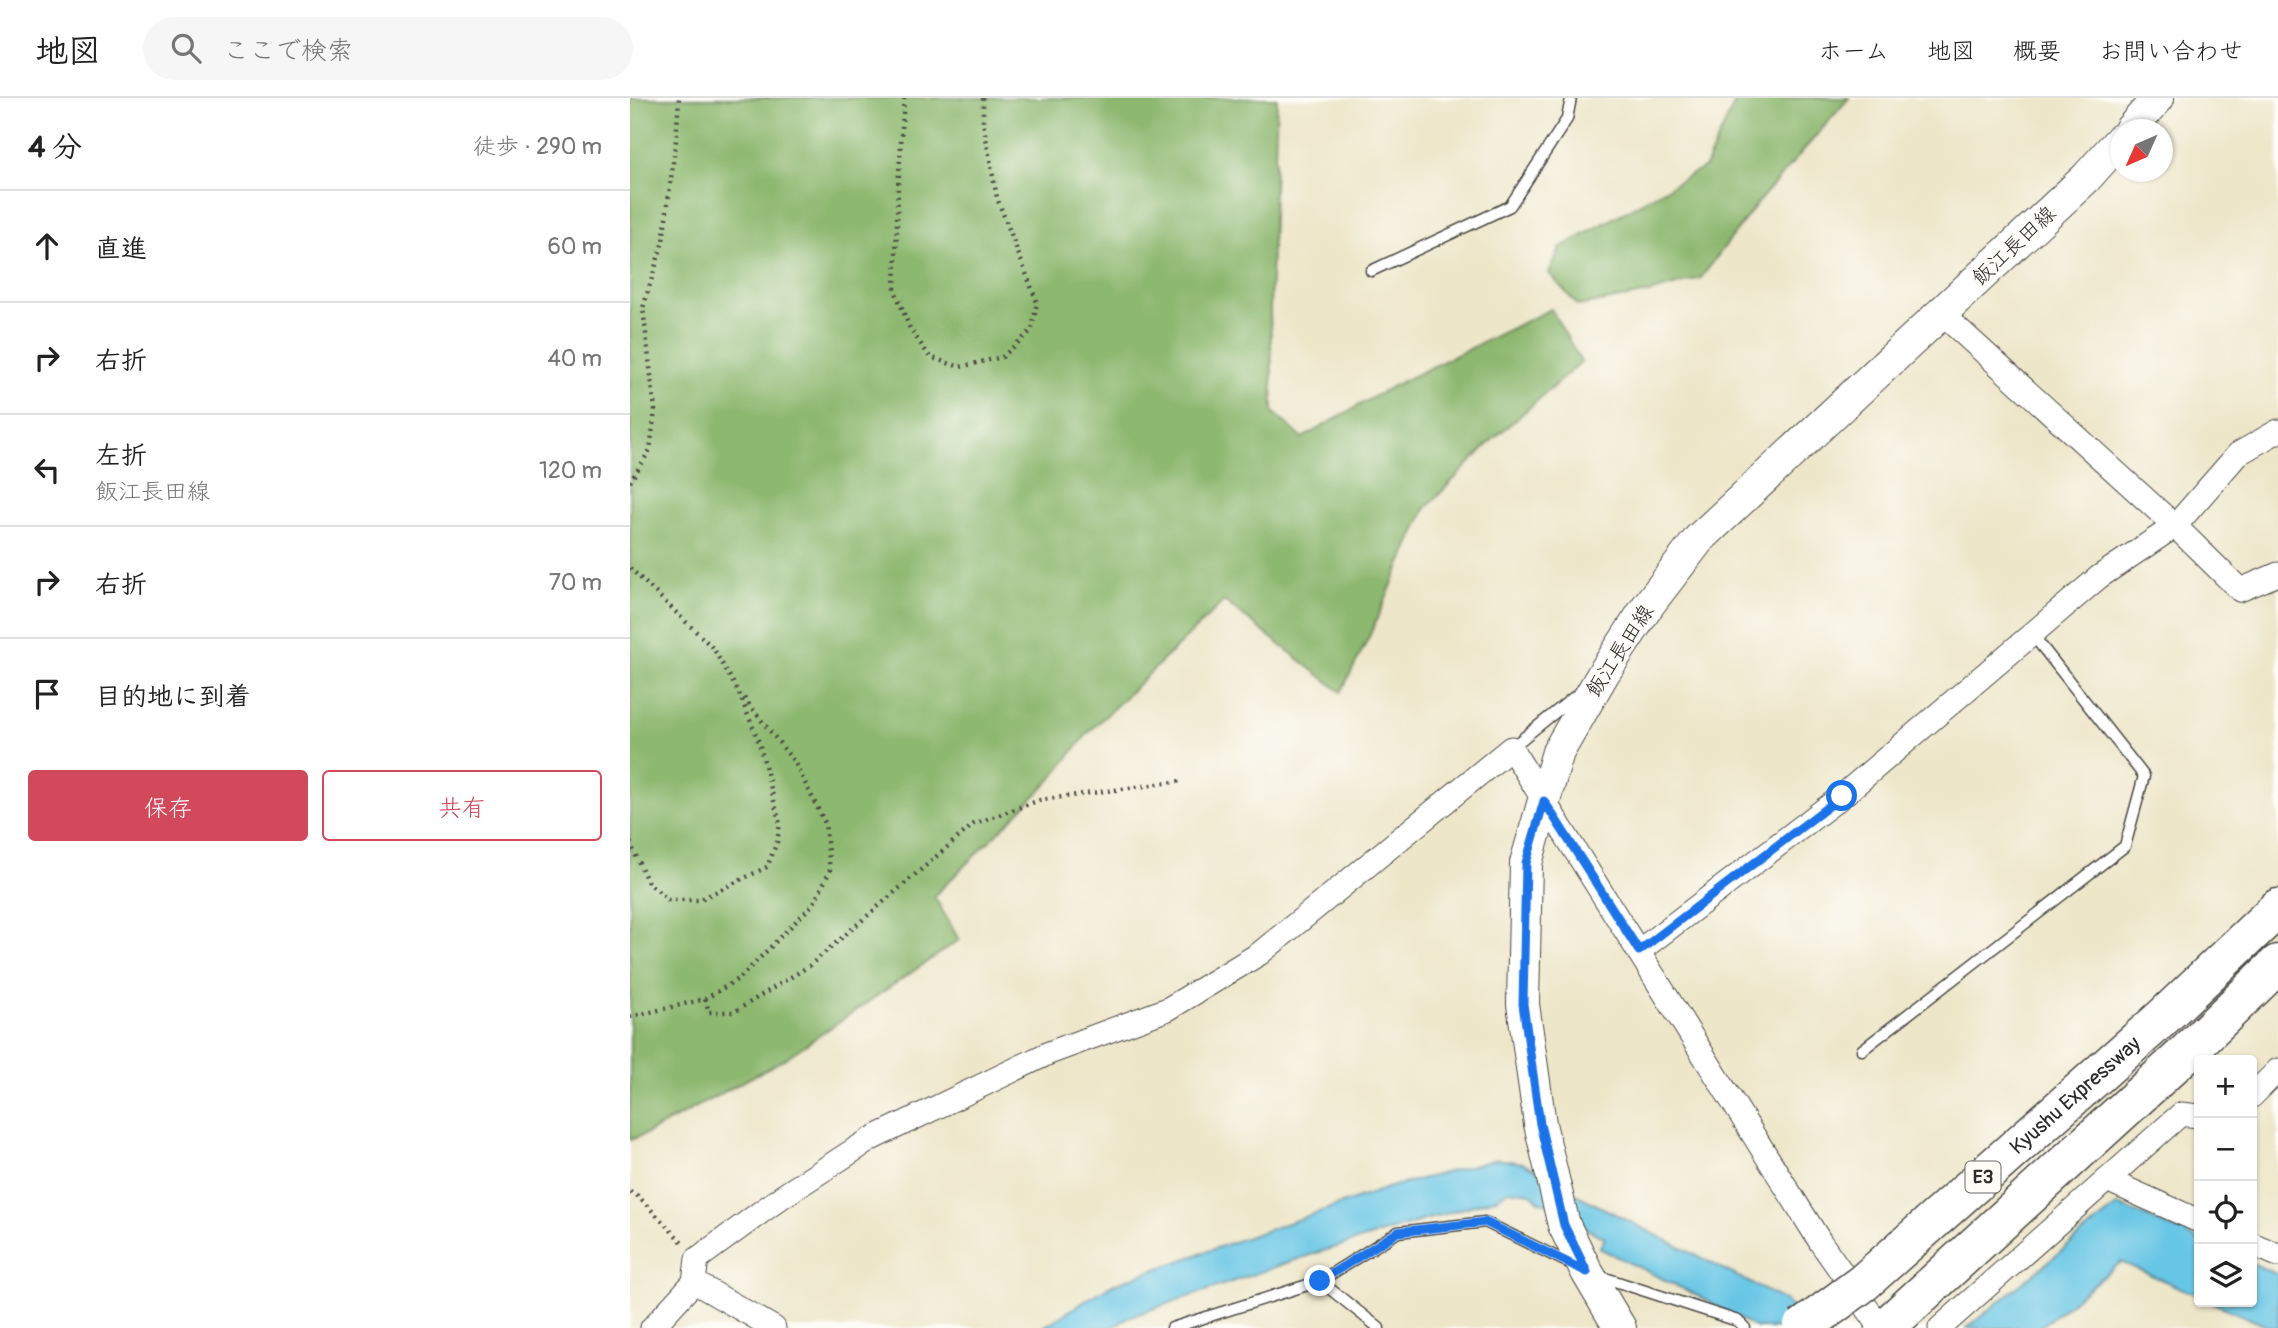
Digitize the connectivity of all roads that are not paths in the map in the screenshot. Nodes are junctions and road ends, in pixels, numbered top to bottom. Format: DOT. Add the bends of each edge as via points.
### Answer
graph roads {
  1 [pos="1571,98"];
  2 [pos="2158,98"];
  3 [pos="2140,119"];
  4 [pos="2110,151"];
  5 [pos="1371,271"];
  6 [pos="1941,313"];
  7 [pos="2278,431"];
  8 [pos="2175,526"];
  9 [pos="2278,574"];
  10 [pos="2032,634"];
  11 [pos="1603,674"];
  12 [pos="1511,748"];
  13 [pos="1544,801"];
  14 [pos="2278,908"];
  15 [pos="1639,951"];
  16 [pos="2278,964"];
  17 [pos="1862,1050"];
  18 [pos="2278,1070"];
  19 [pos="2257,1091"];
  20 [pos="2194,1115"];
  21 [pos="2107,1180"];
  22 [pos="2194,1219"];
  23 [pos="2257,1246"];
  24 [pos="2278,1255"];
  25 [pos="1587,1272"];
  26 [pos="1320,1281"];
  27 [pos="694,1282"];
  28 [pos="652,1328"];
  29 [pos="774,1328"];
  30 [pos="1172,1328"];
  31 [pos="1379,1328"];
  32 [pos="1620,1328"];
  33 [pos="1745,1328"];
  34 [pos="1802,1328"];
  35 [pos="1883,1328"];
  36 [pos="1940,1328"];
  1 -- 5 [label="lane" via="1567,119 1510,206"];
  2 -- 3 [label="main road"];
  4 -- 6 [label="main road, 飯江長田線"];
  6 -- 8 [label="street"];
  6 -- 11 [label="main road, 飯江長田線" via="1699,539"];
  7 -- 8 [label="street" via="2238,454"];
  8 -- 9 [label="street" via="2240,590"];
  8 -- 10 [label="street" via="2099,577"];
  10 -- 15 [label="street" via="1842,796"];
  10 -- 17 [label="lane" via="2144,776 2125,846"];
  11 -- 12 [label="lane"];
  11 -- 13 [label="main road, 飯江長田線" via="1558,752"];
  12 -- 13 [label="street"];
  12 -- 27 [label="street" via="1259,954 1168,1009 1049,1053 872,1139 697,1259"];
  13 -- 15 [label="street"];
  13 -- 25 [label="main road, 飯江長田線" via="1526,863 1523,1004 1540,1124 1564,1225"];
  14 -- 34 [label="highway, Kyushu Expressway / E3, bridge" via="2160,1020 1863,1283"];
  15 -- 35 [label="street" via="1821,1243"];
  16 -- 35 [label="highway, Kyushu Expressway / E3"];
  18 -- 19 [label="street"];
  20 -- 21 [label="street" via="2181,1114"];
  21 -- 22 [label="street"];
  21 -- 36 [label="street"];
  23 -- 24 [label="street"];
  25 -- 26 [label="lane" via="1485,1222 1398,1232"];
  25 -- 32 [label="main road, 飯江長田線"];
  25 -- 33 [label="lane" via="1738,1321"];
  26 -- 30 [label="lane"];
  26 -- 31 [label="lane"];
  27 -- 28 [label="street"];
  27 -- 29 [label="street"];
}
